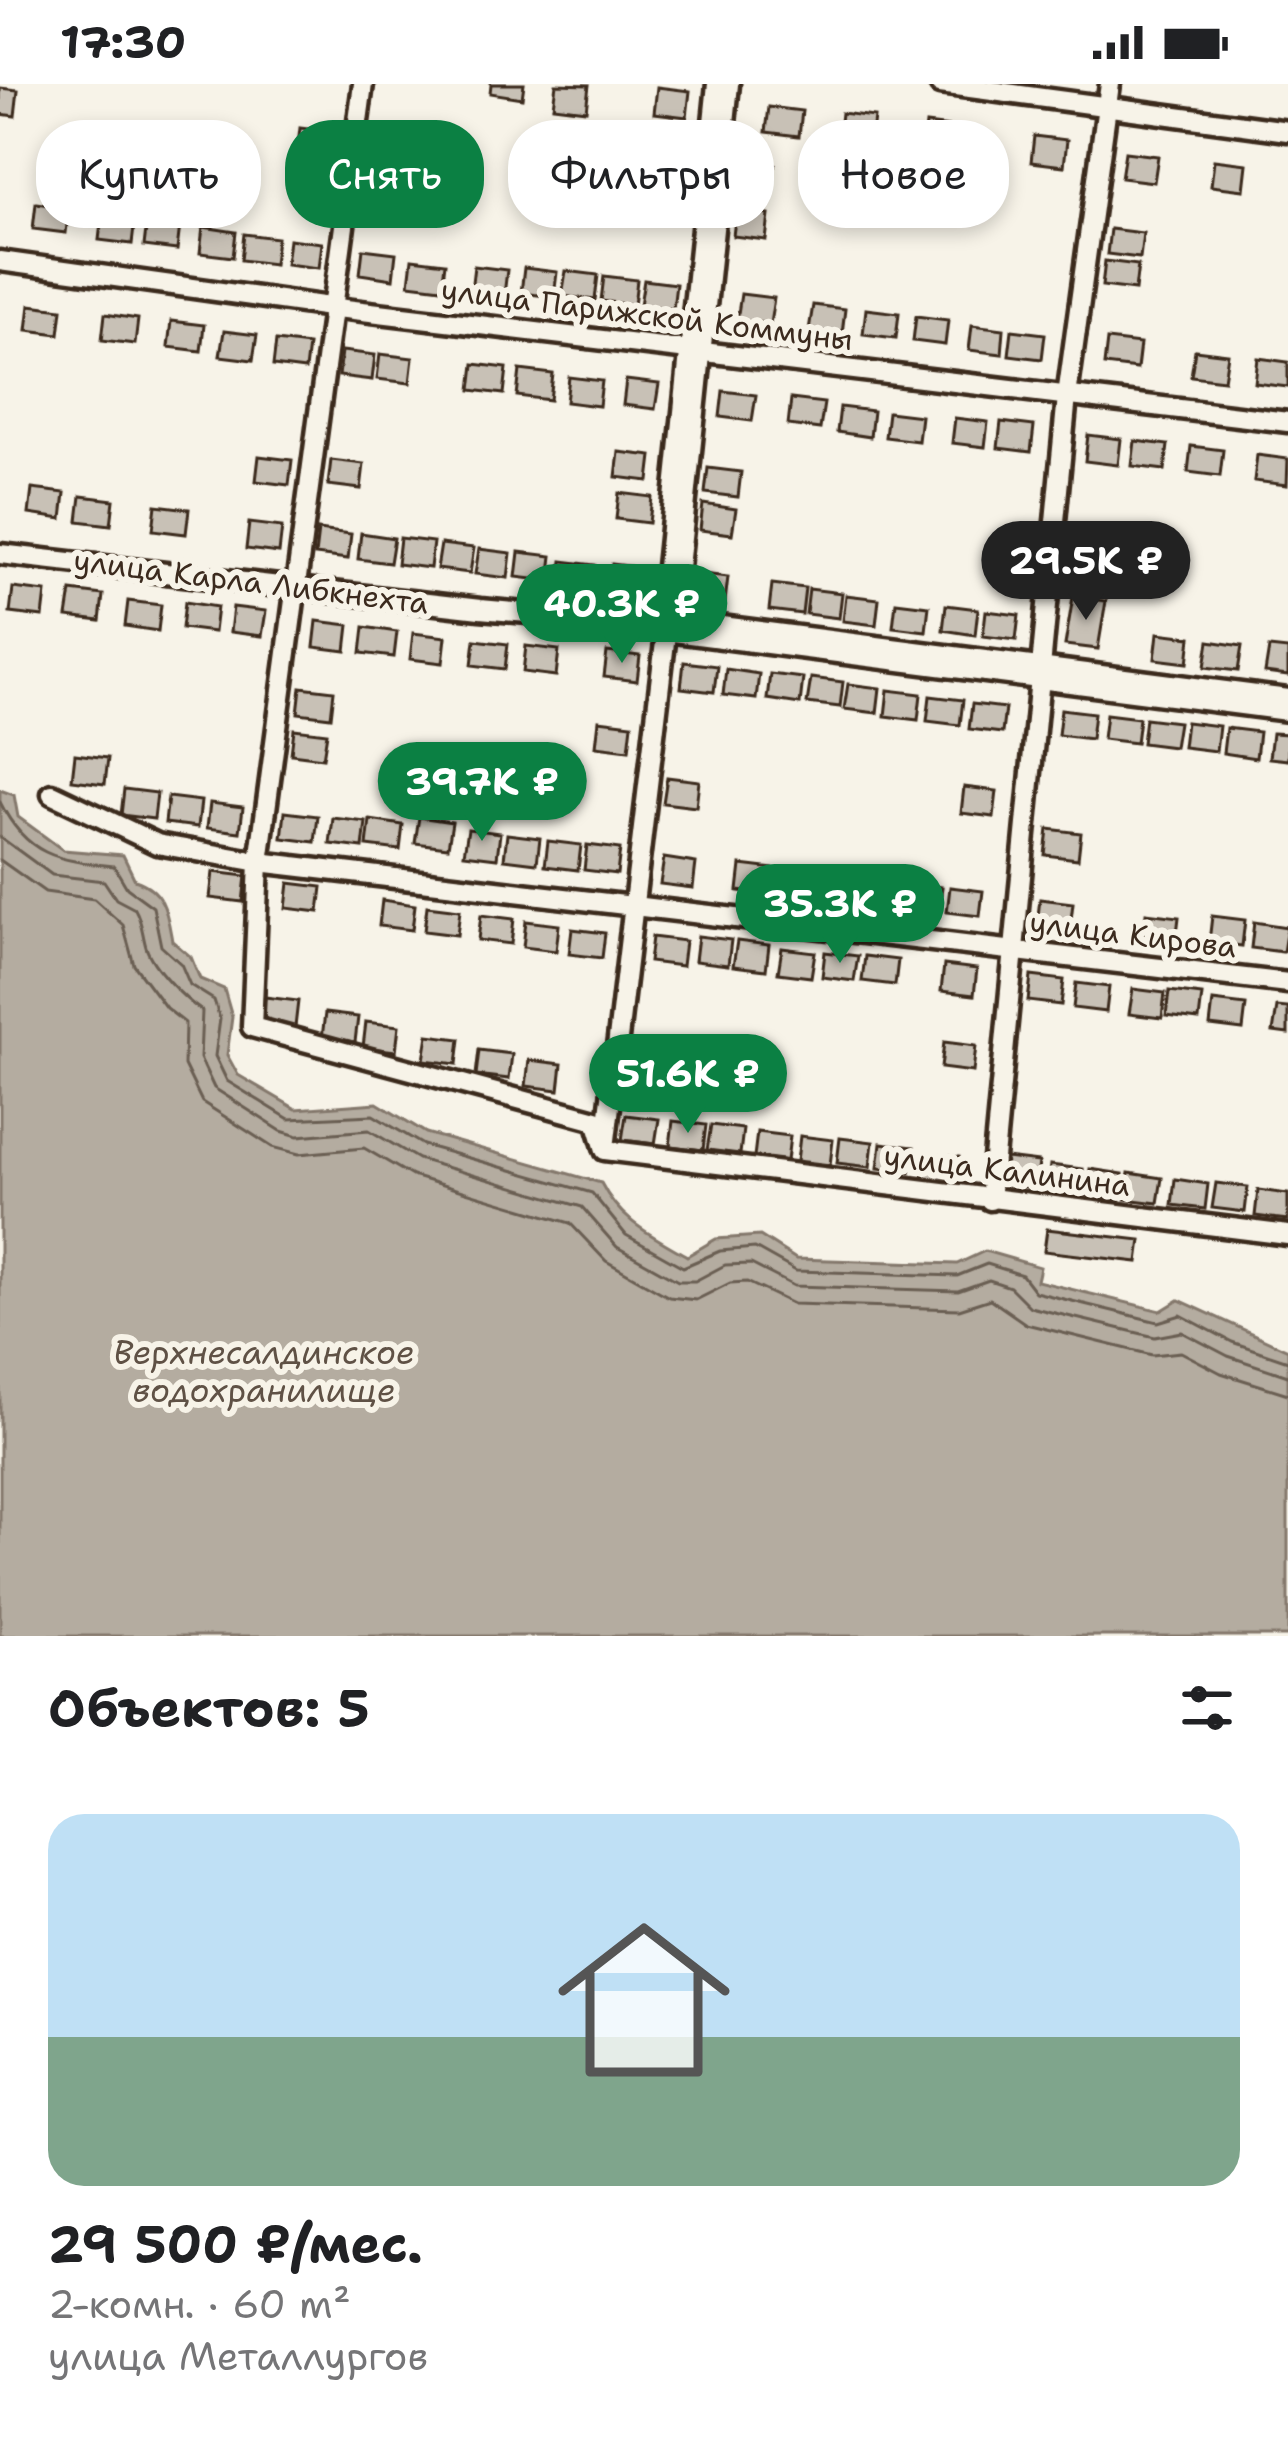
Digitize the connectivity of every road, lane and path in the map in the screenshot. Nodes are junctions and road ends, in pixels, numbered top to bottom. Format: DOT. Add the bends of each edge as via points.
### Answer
graph roads {
  1 [pos="363,84"];
  2 [pos="723,84"];
  3 [pos="940,84"];
  4 [pos="1110,84"];
  5 [pos="1108,107"];
  6 [pos="1288,131"];
  7 [pos="0,261"];
  8 [pos="337,308"];
  9 [pos="695,350"];
  10 [pos="1067,396"];
  11 [pos="1288,422"];
  12 [pos="0,554"];
  13 [pos="296,584"];
  14 [pos="667,625"];
  15 [pos="1042,673"];
  16 [pos="1288,705"];
  17 [pos="52,794"];
  18 [pos="260,862"];
  19 [pos="631,907"];
  20 [pos="1011,951"];
  21 [pos="1288,983"];
  22 [pos="604,1150"];
  23 [pos="990,1200"];
  24 [pos="1288,1235"];
  1 -- 8 [label="street"];
  2 -- 9 [label="main road"];
  3 -- 5 [label="street"];
  4 -- 5 [label="street"];
  5 -- 6 [label="street"];
  5 -- 10 [label="street"];
  7 -- 8 [label="street, улица Парижской Коммуны"];
  8 -- 9 [label="street, улица Парижской Коммуны"];
  8 -- 13 [label="street"];
  9 -- 10 [label="street, улица Парижской Коммуны"];
  9 -- 14 [label="main road"];
  10 -- 11 [label="street, улица Парижской Коммуны"];
  10 -- 15 [label="street"];
  12 -- 13 [label="street, улица Карла Либкнехта"];
  13 -- 14 [label="street, улица Карла Либкнехта"];
  13 -- 18 [label="street"];
  14 -- 15 [label="main road, улица Карла Либкнехта"];
  14 -- 19 [label="street"];
  15 -- 16 [label="main road, улица Карла Либкнехта"];
  15 -- 20 [label="street"];
  17 -- 18 [label="street, улица Кирова" via="157,844"];
  18 -- 19 [label="street, улица Кирова"];
  18 -- 22 [label="street" via="252,1027 596,1120"];
  19 -- 20 [label="street, улица Кирова"];
  19 -- 22 [label="street"];
  20 -- 21 [label="street, улица Кирова"];
  20 -- 23 [label="street"];
  22 -- 23 [label="street, улица Калинина"];
  23 -- 24 [label="street, улица Калинина"];
}
